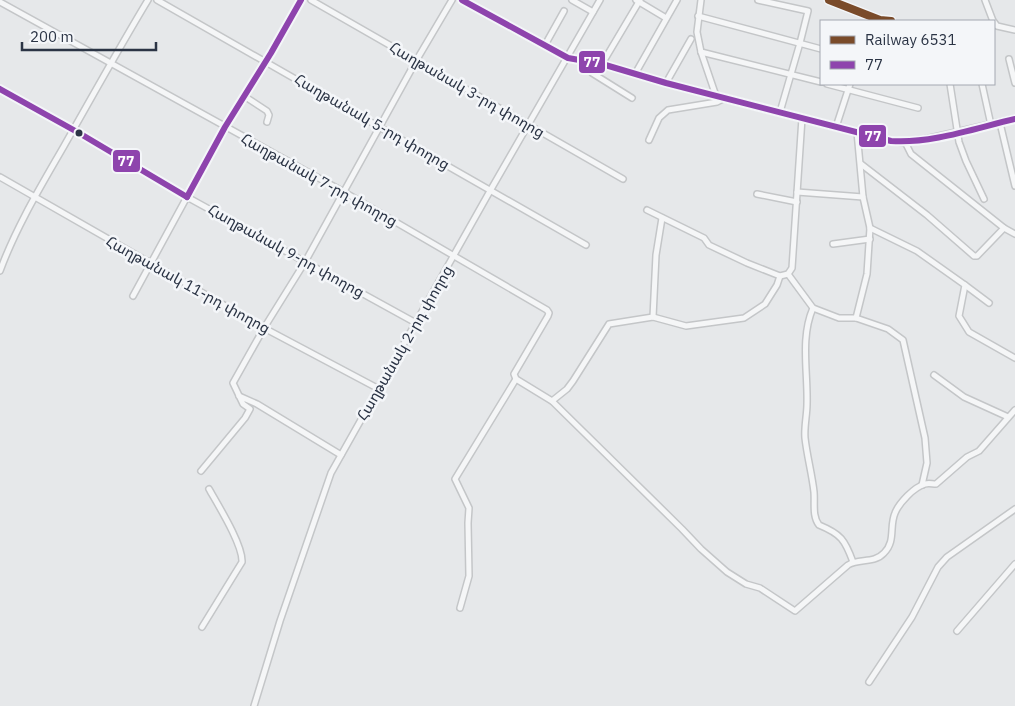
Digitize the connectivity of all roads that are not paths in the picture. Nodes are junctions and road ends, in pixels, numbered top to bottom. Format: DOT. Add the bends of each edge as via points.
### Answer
graph roads {
  1 [pos="148,0"];
  2 [pos="157,0"];
  3 [pos="300,0"];
  4 [pos="311,0"];
  5 [pos="452,0"];
  6 [pos="462,0"];
  7 [pos="572,0"];
  8 [pos="600,0"];
  9 [pos="677,0"];
  10 [pos="701,0"];
  11 [pos="758,0"];
  12 [pos="985,0"];
  13 [pos="638,1"];
  14 [pos="768,1"];
  15 [pos="0,2"];
  16 [pos="564,11"];
  17 [pos="593,12"];
  18 [pos="698,16"];
  19 [pos="666,18"];
  20 [pos="992,20"];
  21 [pos="995,24"];
  22 [pos="1015,30"];
  23 [pos="691,39"];
  24 [pos="800,43"];
  25 [pos="545,45"];
  26 [pos="820,49"];
  27 [pos="701,52"];
  28 [pos="568,58"];
  29 [pos="1009,59"];
  30 [pos="265,60"];
  31 [pos="416,61"];
  32 [pos="588,62"];
  33 [pos="110,64"];
  34 [pos="602,64"];
  35 [pos="635,74"];
  36 [pos="791,74"];
  37 [pos="820,82"];
  38 [pos="666,83"];
  39 [pos="1015,83"];
  40 [pos="834,85"];
  41 [pos="950,85"];
  42 [pos="982,85"];
  43 [pos="849,87"];
  44 [pos="0,89"];
  45 [pos="244,96"];
  46 [pos="716,96"];
  47 [pos="632,98"];
  48 [pos="725,98"];
  49 [pos="918,108"];
  50 [pos="780,112"];
  51 [pos="802,118"];
  52 [pos="1015,119"];
  53 [pos="267,122"];
  54 [pos="1000,123"];
  55 [pos="991,125"];
  56 [pos="380,126"];
  57 [pos="529,126"];
  58 [pos="225,127"];
  59 [pos="836,127"];
  60 [pos="73,130"];
  61 [pos="858,132"];
  62 [pos="958,133"];
  63 [pos="649,140"];
  64 [pos="905,142"];
  65 [pos="861,164"];
  66 [pos="0,177"];
  67 [pos="623,179"];
  68 [pos="1015,186"];
  69 [pos="490,191"];
  70 [pos="344,192"];
  71 [pos="797,192"];
  72 [pos="757,194"];
  73 [pos="35,197"];
  74 [pos="187,197"];
  75 [pos="863,197"];
  76 [pos="984,199"];
  77 [pos="797,202"];
  78 [pos="647,210"];
  79 [pos="662,218"];
  80 [pos="870,228"];
  81 [pos="1004,228"];
  82 [pos="1015,234"];
  83 [pos="870,239"];
  84 [pos="833,244"];
  85 [pos="586,245"];
  86 [pos="454,256"];
  87 [pos="305,262"];
  88 [pos="150,264"];
  89 [pos="0,271"];
  90 [pos="788,274"];
  91 [pos="780,276"];
  92 [pos="966,285"];
  93 [pos="133,296"];
  94 [pos="989,303"];
  95 [pos="813,308"];
  96 [pos="653,317"];
  97 [pos="856,318"];
  98 [pos="416,323"];
  99 [pos="264,328"];
  100 [pos="1015,358"];
  101 [pos="934,375"];
  102 [pos="515,376"];
  103 [pos="379,389"];
  104 [pos="238,396"];
  105 [pos="552,401"];
  106 [pos="1015,410"];
  107 [pos="1008,417"];
  108 [pos="341,455"];
  109 [pos="201,471"];
  110 [pos="922,485"];
  111 [pos="209,489"];
  112 [pos="1015,510"];
  113 [pos="853,562"];
  114 [pos="1015,564"];
  115 [pos="460,608"];
  116 [pos="202,627"];
  117 [pos="956,631"];
  118 [pos="869,682"];
  119 [pos="254,706"];
  1 -- 33 [label="street"];
  2 -- 30 [label="street, Հաղթանակ 5-րդ փողոց"];
  3 -- 30 [label="street"];
  4 -- 31 [label="street, Հաղթանակ 3-րդ փողոց"];
  5 -- 31 [label="street"];
  6 -- 25 [label="main road"];
  7 -- 17 [label="street"];
  8 -- 17 [label="street, Հաղթանակ 2-րդ փողոց"];
  9 -- 19 [label="street"];
  10 -- 18 [label="street"];
  11 -- 14 [label="street"];
  12 -- 20 [label="street"];
  13 -- 19 [label="street"];
  13 -- 34 [label="street"];
  14 -- 24 [label="street" via="808,11"];
  15 -- 33 [label="street, Հաղթանակ 7-րդ փողոց"];
  16 -- 25 [label="street"];
  17 -- 28 [label="street, Հաղթանակ 2-րդ փողոց"];
  18 -- 24 [label="street"];
  18 -- 27 [label="street"];
  19 -- 35 [label="street"];
  21 -- 22 [label="street"];
  23 -- 38 [label="street"];
  24 -- 26 [label="street"];
  24 -- 36 [label="street"];
  25 -- 28 [label="main road"];
  27 -- 36 [label="street"];
  27 -- 46 [label="street"];
  28 -- 32 [label="main road"];
  28 -- 57 [label="street, Հաղթանակ 2-րդ փողոց"];
  29 -- 39 [label="street"];
  30 -- 45 [label="street"];
  30 -- 56 [label="street, Հաղթանակ 5-րդ փողոց"];
  31 -- 56 [label="street"];
  31 -- 57 [label="street, Հաղթանակ 3-րդ փողոց"];
  32 -- 34 [label="main road"];
  32 -- 47 [label="street" via="592,73"];
  33 -- 58 [label="street, Հաղթանակ 7-րդ փողոց"];
  33 -- 60 [label="street"];
  34 -- 35 [label="main road"];
  35 -- 38 [label="main road"];
  36 -- 37 [label="street"];
  36 -- 50 [label="street"];
  38 -- 46 [label="main road"];
  40 -- 43 [label="street"];
  41 -- 62 [label="street"];
  42 -- 55 [label="street"];
  43 -- 49 [label="street"];
  43 -- 59 [label="street"];
  44 -- 60 [label="street, Հաղթանակ 9-րդ փողոց"];
  45 -- 53 [label="street" via="267,111"];
  45 -- 58 [label="street"];
  46 -- 48 [label="main road"];
  48 -- 50 [label="main road"];
  48 -- 63 [label="street" via="668,110 659,118"];
  50 -- 51 [label="main road"];
  51 -- 59 [label="main road"];
  51 -- 71 [label="street"];
  52 -- 54 [label="main road"];
  54 -- 55 [label="main road"];
  54 -- 68 [label="street"];
  55 -- 62 [label="main road"];
  56 -- 69 [label="street, Հաղթանակ 5-րդ փողոց"];
  56 -- 70 [label="street"];
  57 -- 67 [label="street, Հաղթանակ 3-րդ փողոց"];
  57 -- 69 [label="street, Հաղթանակ 2-րդ փողոց"];
  58 -- 70 [label="street, Հաղթանակ 7-րդ փողոց"];
  58 -- 74 [label="street"];
  59 -- 61 [label="main road"];
  60 -- 73 [label="street"];
  60 -- 74 [label="street, Հաղթանակ 9-րդ փողոց"];
  61 -- 64 [label="main road"];
  61 -- 65 [label="street"];
  62 -- 64 [label="main road"];
  62 -- 76 [label="street" via="966,161"];
  64 -- 81 [label="street" via="911,154"];
  65 -- 75 [label="street"];
  65 -- 81 [label="street" via="974,256"];
  66 -- 73 [label="street, Հաղթանակ 11-րդ փողոց"];
  69 -- 85 [label="street, Հաղթանակ 5-րդ փողոց"];
  69 -- 86 [label="street, Հաղթանակ 2-րդ փողոց"];
  70 -- 86 [label="street, Հաղթանակ 7-րդ փողոց"];
  70 -- 87 [label="street"];
  71 -- 75 [label="street"];
  71 -- 77 [label="street"];
  72 -- 77 [label="street"];
  73 -- 88 [label="street, Հաղթանակ 11-րդ փողոց"];
  73 -- 89 [label="street"];
  74 -- 87 [label="street, Հաղթանակ 9-րդ փողոց"];
  74 -- 88 [label="street"];
  75 -- 80 [label="street"];
  77 -- 90 [label="street" via="792,268"];
  78 -- 79 [label="street"];
  79 -- 91 [label="street" via="704,238 709,245"];
  79 -- 96 [label="street" via="656,255"];
  80 -- 83 [label="street"];
  80 -- 92 [label="street" via="917,250"];
  81 -- 82 [label="street"];
  83 -- 84 [label="street"];
  83 -- 97 [label="street" via="866,281"];
  86 -- 98 [label="street, Հաղթանակ 2-րդ փողոց"];
  86 -- 102 [label="street, Հաղթանակ 7-րդ փողոց" via="549,313"];
  87 -- 98 [label="street, Հաղթանակ 9-րդ փողոց"];
  87 -- 99 [label="street"];
  88 -- 93 [label="street"];
  88 -- 99 [label="street, Հաղթանակ 11-րդ փողոց"];
  90 -- 91 [label="street"];
  90 -- 95 [label="street"];
  91 -- 96 [label="street" via="765,304 744,318 686,326"];
  92 -- 94 [label="street"];
  92 -- 100 [label="street" via="959,316 970,332"];
  95 -- 97 [label="street" via="839,318"];
  95 -- 113 [label="street" via="806,333 805,437 815,515 819,525 841,536"];
  96 -- 105 [label="street" via="609,324 574,381"];
  97 -- 110 [label="street" via="888,329 903,340 925,438 927,463"];
  98 -- 103 [label="street, Հաղթանակ 2-րդ փողոց"];
  99 -- 103 [label="street, Հաղթանակ 11-րդ փողոց"];
  99 -- 104 [label="street" via="233,383"];
  101 -- 107 [label="street" via="964,396"];
  102 -- 105 [label="street"];
  102 -- 115 [label="street" via="455,480 469,508 469,576"];
  103 -- 108 [label="street, Հաղթանակ 2-րդ փողոց"];
  104 -- 108 [label="street" via="257,404"];
  104 -- 109 [label="street" via="250,408"];
  105 -- 113 [label="street" via="727,572 746,584 760,588 795,612"];
  106 -- 107 [label="street"];
  107 -- 110 [label="street" via="979,451 967,457 936,484"];
  108 -- 119 [label="street, Հաղթանակ 2-րդ փողոց" via="280,621"];
  110 -- 113 [label="street" via="894,514 890,545 885,552 873,560"];
  111 -- 116 [label="street" via="231,529 242,562"];
  112 -- 118 [label="street" via="946,557 912,617"];
  114 -- 117 [label="street"];
}
